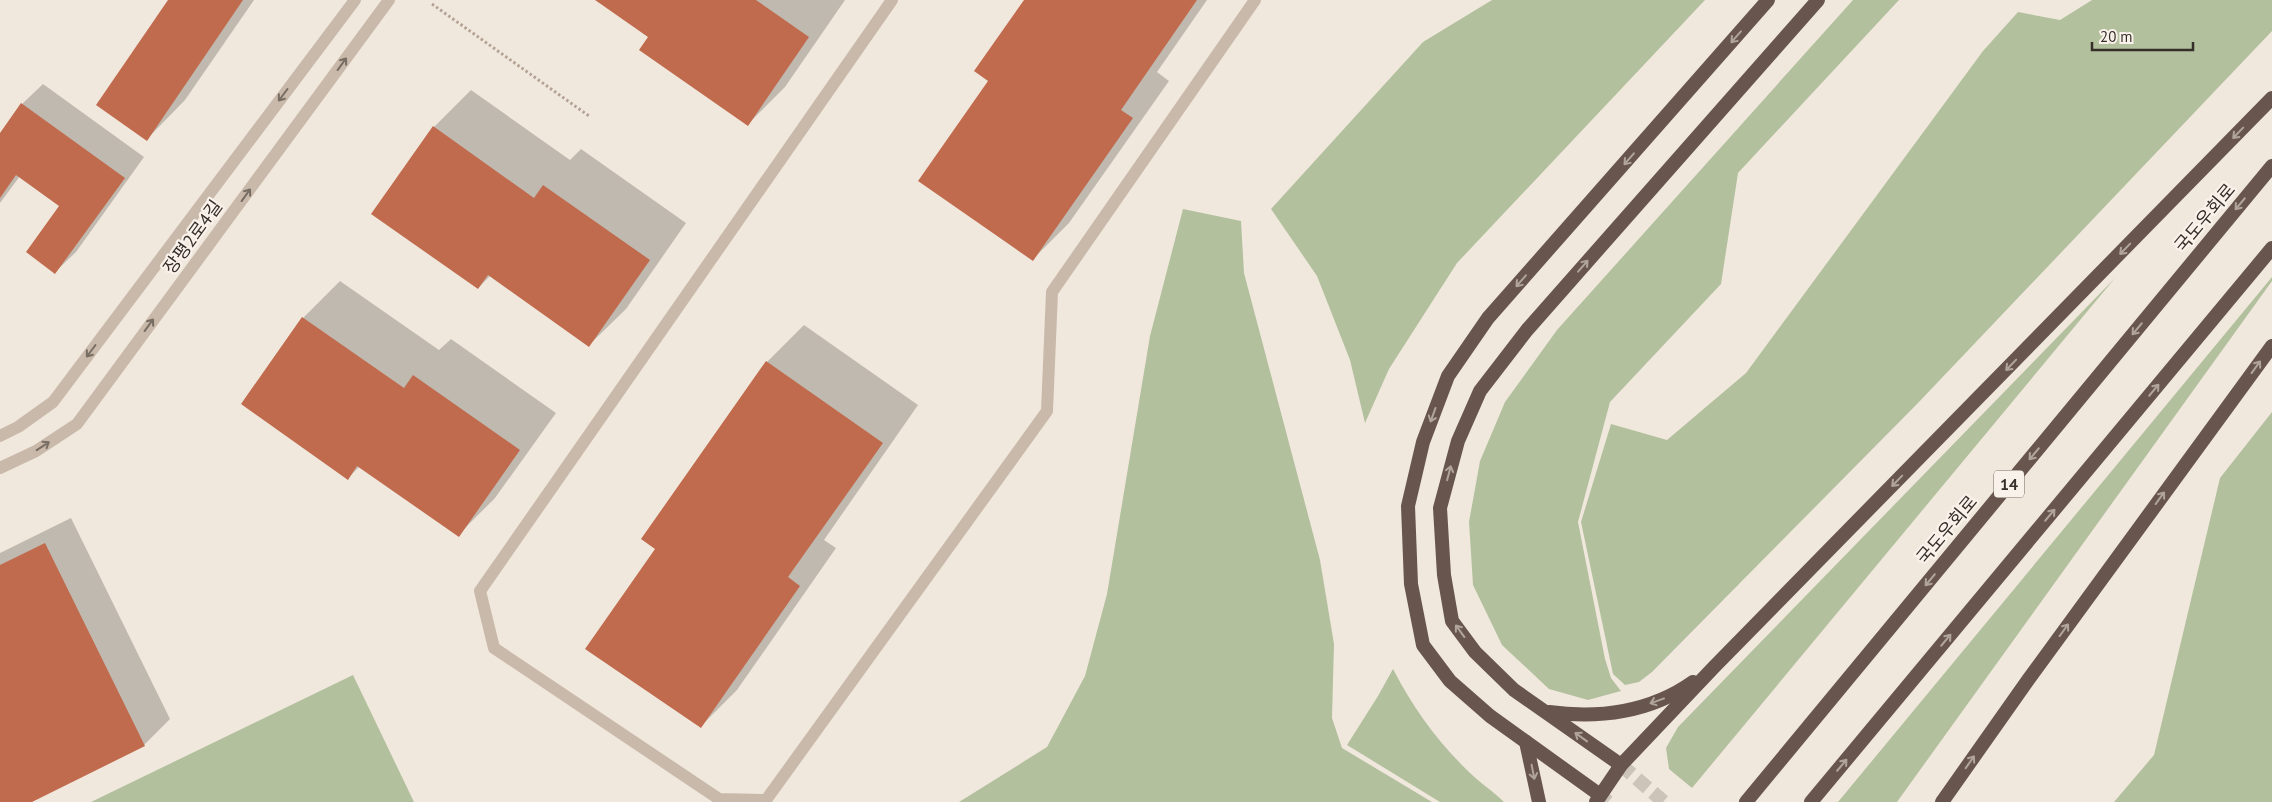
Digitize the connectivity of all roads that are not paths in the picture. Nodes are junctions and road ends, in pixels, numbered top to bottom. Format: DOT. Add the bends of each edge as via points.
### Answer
graph roads {
  1 [pos="355,0"];
  2 [pos="389,0"];
  3 [pos="892,0"];
  4 [pos="1255,0"];
  5 [pos="1768,0"];
  6 [pos="1818,0"];
  7 [pos="2272,98"];
  8 [pos="2272,166"];
  9 [pos="2272,248"];
  10 [pos="2272,346"];
  11 [pos="0,436"];
  12 [pos="0,468"];
  13 [pos="1714,667"];
  14 [pos="1546,712"];
  15 [pos="1526,742"];
  16 [pos="1621,765"];
  17 [pos="1598,799"];
  18 [pos="1540,802"];
  19 [pos="1746,802"];
  20 [pos="1811,802"];
  21 [pos="1942,802"];
  1 -- 11 [label="street, 장평2로4길, one-way" via="52,402"];
  12 -- 2 [label="street, 장평2로4길, one-way" via="77,424"];
  3 -- 4 [label="street" via="480,591 494,648 719,799 766,800 1047,411 1052,292"];
  5 -- 15 [label="highway, one-way" via="1488,318 1448,376 1424,442 1408,506 1411,584 1423,645 1450,681"];
  14 -- 6 [label="highway, one-way" via="1514,690 1475,652 1452,621 1444,576 1440,508 1458,442 1480,391 1527,330"];
  7 -- 13 [label="highway, one-way"];
  8 -- 19 [label="highway, 국도우회로 / 14, one-way"];
  20 -- 9 [label="highway, one-way"];
  21 -- 10 [label="highway, one-way"];
  13 -- 14 [label="highway, one-way" via="1682,690 1636,708 1593,715"];
  13 -- 16 [label="highway"];
  16 -- 14 [label="highway, one-way"];
  15 -- 17 [label="highway"];
  15 -- 18 [label="highway, one-way"];
  16 -- 17 [label="highway"];
}
